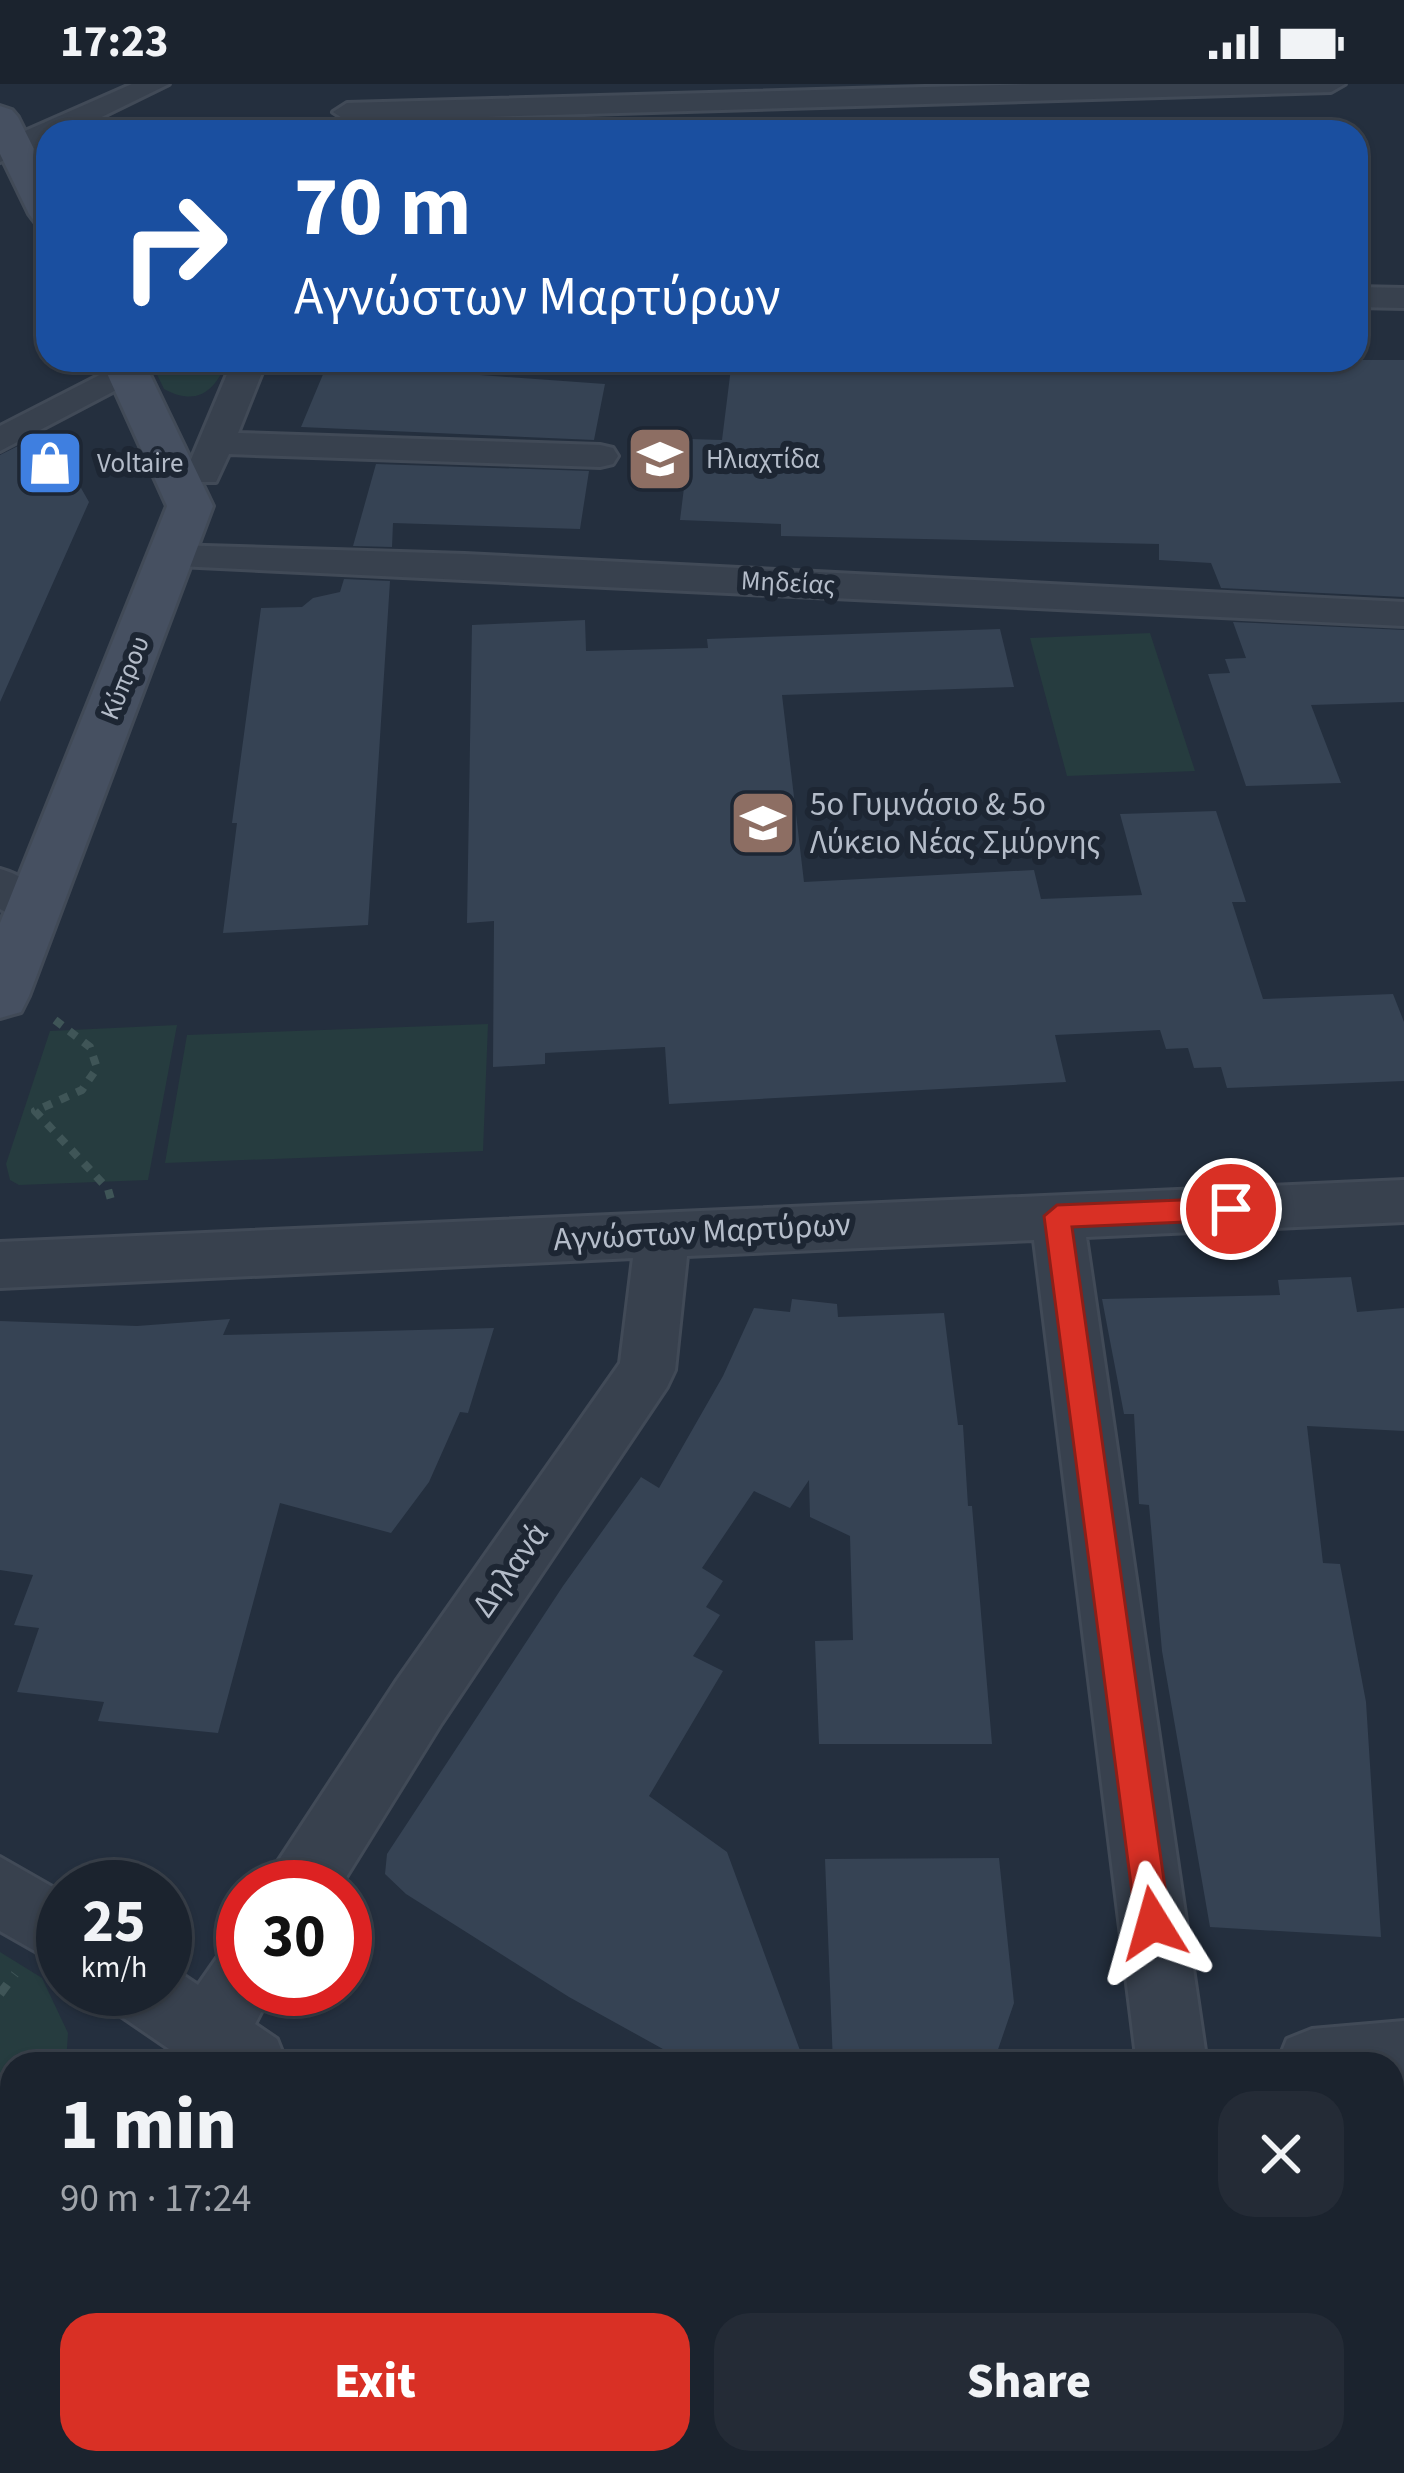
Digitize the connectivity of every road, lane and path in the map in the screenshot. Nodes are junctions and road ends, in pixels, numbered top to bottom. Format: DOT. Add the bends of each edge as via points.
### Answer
graph roads {
  1 [pos="155,84"];
  2 [pos="1330,84"];
  3 [pos="810,93"];
  4 [pos="1115,95"];
  5 [pos="347,109"];
  6 [pos="57,120"];
  7 [pos="36,128"];
  8 [pos="5,139"];
  9 [pos="36,193"];
  10 [pos="1368,297"];
  11 [pos="1404,298"];
  12 [pos="115,372"];
  13 [pos="128,372"];
  14 [pos="245,372"];
  15 [pos="0,440"];
  16 [pos="216,443"];
  17 [pos="600,456"];
  18 [pos="190,506"];
  19 [pos="172,557"];
  20 [pos="1404,614"];
  21 [pos="16,898"];
  22 [pos="20,1008"];
  23 [pos="1404,1201"];
  24 [pos="1057,1216"];
  25 [pos="663,1234"];
  26 [pos="102,1260"];
  27 [pos="0,1265"];
  28 [pos="319,1860"];
  29 [pos="0,1891"];
  30 [pos="36,1915"];
  31 [pos="192,2009"];
  32 [pos="234,2026"];
  33 [pos="1170,2052"];
  1 -- 6 [label="street"];
  2 -- 4 [label="street"];
  3 -- 4 [label="street"];
  3 -- 5 [label="street"];
  7 -- 8 [label="street"];
  8 -- 9 [label="street"];
  10 -- 11 [label="street"];
  12 -- 15 [label="street"];
  13 -- 18 [label="street"];
  14 -- 16 [label="street, Κύπρου"];
  16 -- 17 [label="street"];
  16 -- 18 [label="street, Κύπρου"];
  18 -- 19 [label="street, Κύπρου"];
  19 -- 20 [label="street, Μηδείας"];
  19 -- 21 [label="street, Κύπρου"];
  21 -- 22 [label="street, Κύπρου"];
  22 -- 26 [label="path" via="60,1020 95,1056 94,1077 82,1090 35,1111 109,1189 114,1209"];
  23 -- 24 [label="street, Αγνώστων Μαρτύρων"];
  24 -- 25 [label="street, Αγνώστων Μαρτύρων"];
  24 -- 33 [label="street"];
  25 -- 26 [label="street, Αγνώστων Μαρτύρων"];
  25 -- 28 [label="street, Δηλανά" via="647,1370"];
  26 -- 27 [label="street, Αγνώστων Μαρτύρων"];
  29 -- 30 [label="street"];
  31 -- 32 [label="street"];
}
